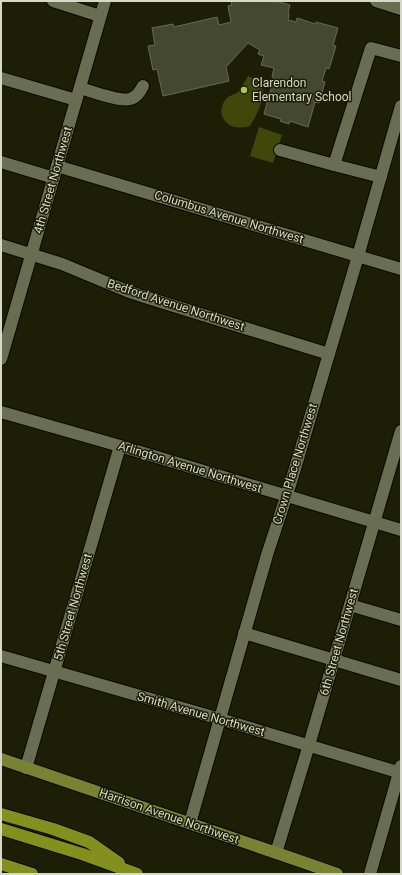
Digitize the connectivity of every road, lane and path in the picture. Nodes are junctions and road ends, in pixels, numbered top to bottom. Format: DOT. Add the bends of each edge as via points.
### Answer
graph roads {
  1 [pos="53,1"];
  2 [pos="105,1"];
  3 [pos="377,1"];
  4 [pos="401,9"];
  5 [pos="100,16"];
  6 [pos="401,56"];
  7 [pos="1,78"];
  8 [pos="143,86"];
  9 [pos="78,94"];
  10 [pos="401,106"];
  11 [pos="280,150"];
  12 [pos="1,162"];
  13 [pos="334,165"];
  14 [pos="57,166"];
  15 [pos="381,177"];
  16 [pos="54,178"];
  17 [pos="1,245"];
  18 [pos="31,254"];
  19 [pos="358,256"];
  20 [pos="401,269"];
  21 [pos="5,330"];
  22 [pos="329,354"];
  23 [pos="1,359"];
  24 [pos="1,412"];
  25 [pos="401,431"];
  26 [pos="120,446"];
  27 [pos="286,495"];
  28 [pos="374,522"];
  29 [pos="401,530"];
  30 [pos="350,605"];
  31 [pos="401,620"];
  32 [pos="244,633"];
  33 [pos="1,656"];
  34 [pos="334,660"];
  35 [pos="54,671"];
  36 [pos="401,680"];
  37 [pos="220,719"];
  38 [pos="309,745"];
  39 [pos="1,759"];
  40 [pos="26,768"];
  41 [pos="400,770"];
  42 [pos="1,814"];
  43 [pos="190,823"];
  44 [pos="1,829"];
  45 [pos="276,853"];
  46 [pos="1,864"];
  47 [pos="134,873"];
  48 [pos="32,874"];
  49 [pos="337,874"];
  50 [pos="370,874"];
  1 -- 5 [label="street"];
  2 -- 5 [label="street, 4th Street Northwest"];
  3 -- 4 [label="street"];
  5 -- 9 [label="street, 4th Street Northwest"];
  6 -- 13 [label="street" via="371,48"];
  7 -- 9 [label="street"];
  8 -- 9 [label="street" via="139,94 129,100"];
  9 -- 14 [label="street, 4th Street Northwest"];
  10 -- 15 [label="street, Crown Place Northwest"];
  11 -- 13 [label="street"];
  12 -- 16 [label="street"];
  13 -- 15 [label="street"];
  14 -- 16 [label="street, 4th Street Northwest"];
  14 -- 19 [label="street, Columbus Avenue Northwest"];
  15 -- 19 [label="street, Crown Place Northwest"];
  16 -- 18 [label="street, 4th Street Northwest"];
  17 -- 18 [label="street, Bedford Avenue Northwest"];
  18 -- 21 [label="street, 4th Street Northwest"];
  18 -- 22 [label="street, Bedford Avenue Northwest" via="139,295"];
  19 -- 20 [label="street, Columbus Avenue Northwest"];
  19 -- 22 [label="street, Crown Place Northwest"];
  21 -- 23 [label="street, 4th Street Northwest"];
  22 -- 27 [label="street, Crown Place Northwest"];
  24 -- 26 [label="street, Arlington Avenue Northwest"];
  25 -- 28 [label="street, 6th Street Northwest"];
  26 -- 27 [label="street, Arlington Avenue Northwest"];
  26 -- 35 [label="street, 5th Street Northwest"];
  27 -- 28 [label="street, Arlington Avenue Northwest"];
  27 -- 32 [label="street, Crown Place Northwest"];
  28 -- 29 [label="street, Arlington Avenue Northwest"];
  28 -- 30 [label="street, 6th Street Northwest"];
  30 -- 31 [label="street"];
  30 -- 34 [label="street, 6th Street Northwest"];
  32 -- 34 [label="street"];
  32 -- 37 [label="street, Crown Place Northwest"];
  33 -- 35 [label="street, Smith Avenue Northwest"];
  34 -- 36 [label="street"];
  34 -- 38 [label="street, 6th Street Northwest"];
  35 -- 37 [label="street, Smith Avenue Northwest"];
  35 -- 40 [label="street, 5th Street Northwest"];
  37 -- 38 [label="street, Smith Avenue Northwest"];
  37 -- 43 [label="street, Crown Place Northwest"];
  38 -- 41 [label="street, Smith Avenue Northwest"];
  38 -- 45 [label="street, 6th Street Northwest"];
  39 -- 40 [label="main road, Harrison Avenue Northwest"];
  40 -- 43 [label="main road, Harrison Avenue Northwest"];
  41 -- 50 [label="street"];
  42 -- 47 [label="highway" via="89,842"];
  43 -- 45 [label="main road, Harrison Avenue Northwest"];
  44 -- 47 [label="highway"];
  45 -- 49 [label="main road, Harrison Avenue Northwest"];
  46 -- 48 [label="highway"];
}
